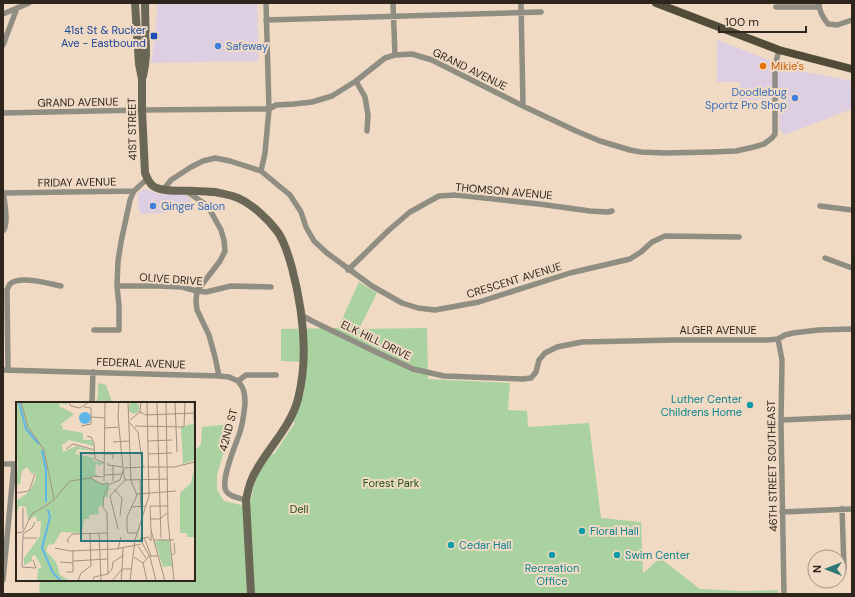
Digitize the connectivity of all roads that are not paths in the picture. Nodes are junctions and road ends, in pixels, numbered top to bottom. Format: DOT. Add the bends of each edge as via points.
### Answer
graph roads {
  1 [pos="29,3"];
  2 [pos="135,3"];
  3 [pos="145,3"];
  4 [pos="266,3"];
  5 [pos="393,3"];
  6 [pos="521,3"];
  7 [pos="656,3"];
  8 [pos="819,5"];
  9 [pos="776,7"];
  10 [pos="17,8"];
  11 [pos="540,12"];
  12 [pos="521,13"];
  13 [pos="3,14"];
  14 [pos="394,16"];
  15 [pos="266,20"];
  16 [pos="852,20"];
  17 [pos="141,26"];
  18 [pos="3,45"];
  19 [pos="779,50"];
  20 [pos="395,54"];
  21 [pos="852,69"];
  22 [pos="356,81"];
  23 [pos="523,106"];
  24 [pos="142,110"];
  25 [pos="269,110"];
  26 [pos="3,114"];
  27 [pos="367,132"];
  28 [pos="261,171"];
  29 [pos="147,179"];
  30 [pos="163,190"];
  31 [pos="184,190"];
  32 [pos="134,191"];
  33 [pos="3,194"];
  34 [pos="820,206"];
  35 [pos="852,210"];
  36 [pos="612,211"];
  37 [pos="3,231"];
  38 [pos="739,237"];
  39 [pos="825,258"];
  40 [pos="852,268"];
  41 [pos="348,270"];
  42 [pos="61,286"];
  43 [pos="117,286"];
  44 [pos="271,287"];
  45 [pos="197,292"];
  46 [pos="301,315"];
  47 [pos="5,329"];
  48 [pos="852,329"];
  49 [pos="94,330"];
  50 [pos="778,339"];
  51 [pos="582,342"];
  52 [pos="5,370"];
  53 [pos="93,372"];
  54 [pos="276,375"];
  55 [pos="219,376"];
  56 [pos="238,381"];
  57 [pos="92,402"];
  58 [pos="852,417"];
  59 [pos="781,420"];
  60 [pos="3,464"];
  61 [pos="16,464"];
  62 [pos="246,500"];
  63 [pos="842,509"];
  64 [pos="852,509"];
  65 [pos="782,512"];
  66 [pos="843,549"];
  67 [pos="3,580"];
  68 [pos="251,594"];
  69 [pos="784,594"];
  1 -- 10 [label="street"];
  2 -- 17 [label="main road, 41ST STREET"];
  3 -- 17 [label="main road, 41ST STREET"];
  4 -- 15 [label="street"];
  5 -- 14 [label="street"];
  6 -- 12 [label="street"];
  7 -- 19 [label="main road"];
  8 -- 9 [label="street"];
  8 -- 16 [label="street" via="820,14 828,24 837,25"];
  10 -- 13 [label="street"];
  10 -- 18 [label="street"];
  11 -- 12 [label="street"];
  12 -- 14 [label="street"];
  12 -- 23 [label="street"];
  14 -- 15 [label="street"];
  14 -- 20 [label="street"];
  15 -- 25 [label="street"];
  17 -- 24 [label="main road, 41ST STREET" via="139,64 142,79"];
  19 -- 21 [label="main road"];
  19 -- 23 [label="street, GRAND AVENUE" via="775,66 775,134 764,144 744,150 665,153 630,150 600,141"];
  20 -- 22 [label="street, GRAND AVENUE" via="385,58"];
  20 -- 23 [label="street, GRAND AVENUE" via="412,54 432,60"];
  22 -- 25 [label="street, GRAND AVENUE" via="332,96 312,102 276,105"];
  22 -- 27 [label="street" via="366,98"];
  24 -- 25 [label="street, GRAND AVENUE"];
  24 -- 26 [label="street, GRAND AVENUE"];
  24 -- 29 [label="main road, 41ST STREET" via="144,173"];
  25 -- 28 [label="street"];
  28 -- 30 [label="street, CRESCENT AVENUE" via="215,158 191,167 171,180"];
  28 -- 41 [label="street, CRESCENT AVENUE" via="290,195 314,241"];
  29 -- 30 [label="main road" via="151,185"];
  29 -- 32 [label="street"];
  30 -- 31 [label="main road"];
  31 -- 45 [label="street" via="210,210 224,240 225,251 220,261"];
  31 -- 46 [label="main road" via="226,194 239,199 267,220 278,232 289,256"];
  32 -- 33 [label="street, FRIDAY AVENUE"];
  32 -- 43 [label="street" via="120,242"];
  33 -- 37 [label="street" via="6,225"];
  34 -- 35 [label="street"];
  36 -- 41 [label="street, THOMSON AVENUE" via="590,211 456,195 439,196 410,212"];
  38 -- 41 [label="street, CRESCENT AVENUE" via="665,236 652,242 630,260 570,273 479,302 435,310 402,303"];
  39 -- 40 [label="street"];
  42 -- 47 [label="street" via="39,281 15,281 7,290"];
  43 -- 45 [label="street, OLIVE DRIVE" via="182,287"];
  43 -- 49 [label="street" via="119,330"];
  44 -- 45 [label="street, OLIVE DRIVE" via="231,286"];
  45 -- 55 [label="street" via="197,310 209,335"];
  46 -- 51 [label="street, ELK HILL DRIVE" via="413,369 444,376 531,378 545,353 557,347"];
  46 -- 62 [label="main road" via="304,353 298,400 288,423 256,469"];
  47 -- 52 [label="street"];
  48 -- 50 [label="street, ALGER AVENUE" via="793,333"];
  50 -- 51 [label="street, ALGER AVENUE"];
  50 -- 59 [label="street, 46TH STREET SOUTHEAST" via="782,360"];
  52 -- 53 [label="street, FEDERAL AVENUE"];
  53 -- 55 [label="street, FEDERAL AVENUE"];
  53 -- 57 [label="street"];
  54 -- 56 [label="street" via="246,375"];
  55 -- 56 [label="street, FEDERAL AVENUE"];
  56 -- 62 [label="street, 42ND ST" via="244,390 244,414 224,485 232,496"];
  58 -- 59 [label="street"];
  59 -- 65 [label="street, 46TH STREET SOUTHEAST"];
  60 -- 61 [label="street"];
  61 -- 67 [label="street"];
  62 -- 68 [label="main road"];
  63 -- 64 [label="street"];
  63 -- 65 [label="street"];
  63 -- 66 [label="street"];
  65 -- 69 [label="street, 46TH STREET SOUTHEAST"];
}
